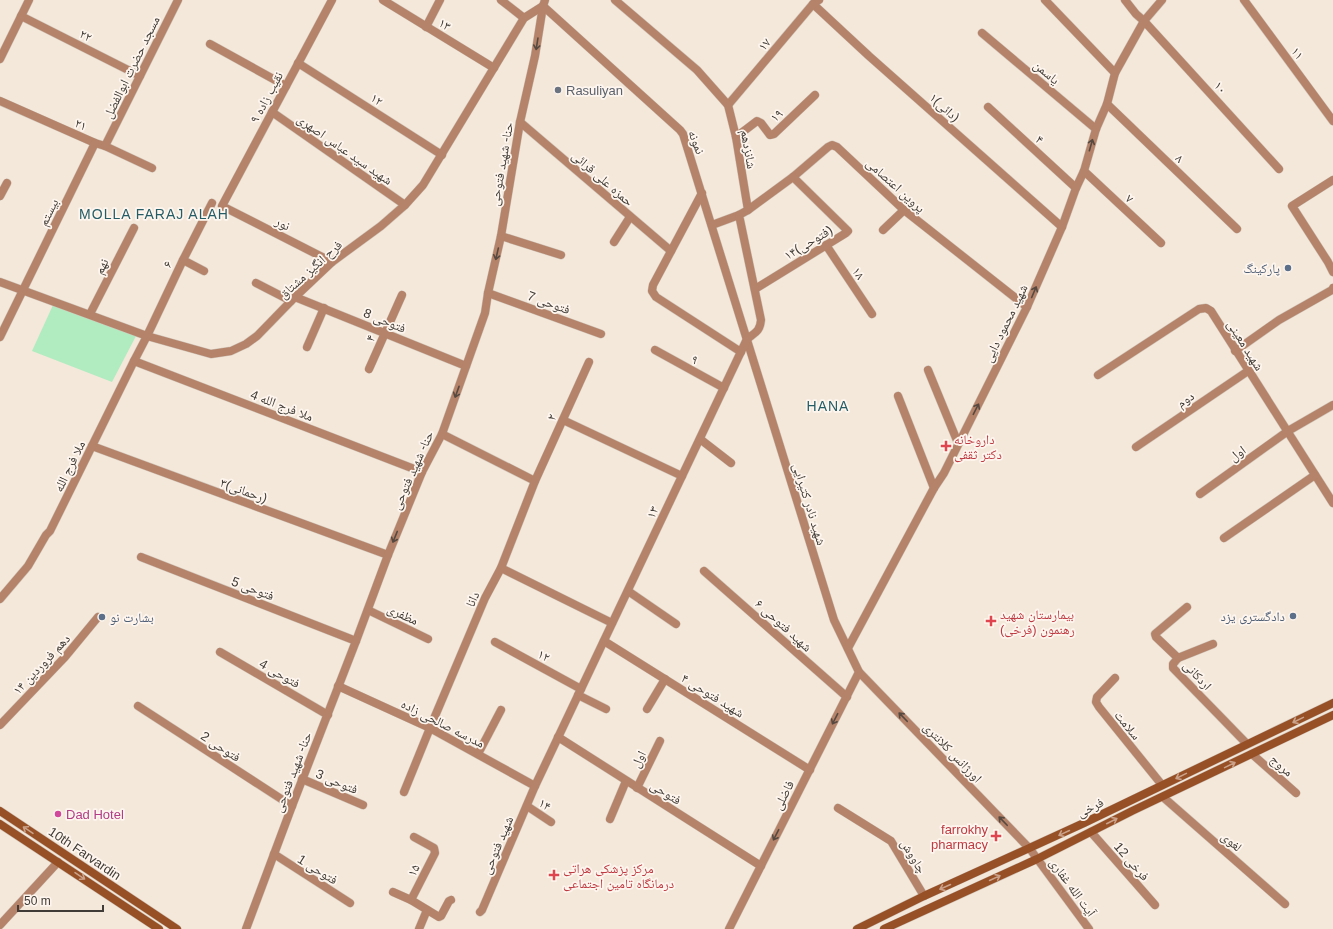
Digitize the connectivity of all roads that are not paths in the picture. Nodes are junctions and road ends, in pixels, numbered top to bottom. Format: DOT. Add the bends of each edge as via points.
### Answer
graph roads {
  1 [pos="29,0"];
  2 [pos="178,0"];
  3 [pos="332,0"];
  4 [pos="383,0"];
  5 [pos="440,0"];
  6 [pos="501,0"];
  7 [pos="615,0"];
  8 [pos="1045,0"];
  9 [pos="1125,0"];
  10 [pos="1162,0"];
  11 [pos="1244,0"];
  12 [pos="816,2"];
  13 [pos="544,3"];
  14 [pos="21,16"];
  15 [pos="524,18"];
  16 [pos="1144,21"];
  17 [pos="426,27"];
  18 [pos="982,33"];
  19 [pos="210,44"];
  20 [pos="0,60"];
  21 [pos="298,63"];
  22 [pos="494,68"];
  23 [pos="1115,73"];
  24 [pos="140,76"];
  25 [pos="286,86"];
  26 [pos="814,95"];
  27 [pos="0,101"];
  28 [pos="728,104"];
  29 [pos="1107,104"];
  30 [pos="988,107"];
  31 [pos="272,112"];
  32 [pos="1333,121"];
  33 [pos="520,122"];
  34 [pos="1096,129"];
  35 [pos="736,137"];
  36 [pos="95,143"];
  37 [pos="105,146"];
  38 [pos="442,154"];
  39 [pos="152,168"];
  40 [pos="1279,169"];
  41 [pos="1084,171"];
  42 [pos="793,177"];
  43 [pos="1333,180"];
  44 [pos="6,183"];
  45 [pos="1076,188"];
  46 [pos="702,193"];
  47 [pos="0,196"];
  48 [pos="212,203"];
  49 [pos="405,205"];
  50 [pos="222,206"];
  51 [pos="748,210"];
  52 [pos="904,210"];
  53 [pos="739,215"];
  54 [pos="630,217"];
  55 [pos="712,225"];
  56 [pos="1062,227"];
  57 [pos="134,228"];
  58 [pos="1237,229"];
  59 [pos="882,230"];
  60 [pos="501,236"];
  61 [pos="614,242"];
  62 [pos="1161,243"];
  63 [pos="826,245"];
  64 [pos="671,252"];
  65 [pos="561,255"];
  66 [pos="183,260"];
  67 [pos="332,262"];
  68 [pos="204,271"];
  69 [pos="1333,272"];
  70 [pos="0,282"];
  71 [pos="256,283"];
  72 [pos="754,288"];
  73 [pos="1333,288"];
  74 [pos="24,290"];
  75 [pos="488,293"];
  76 [pos="402,295"];
  77 [pos="293,299"];
  78 [pos="1027,307"];
  79 [pos="324,308"];
  80 [pos="90,314"];
  81 [pos="872,314"];
  82 [pos="386,333"];
  83 [pos="601,334"];
  84 [pos="147,336"];
  85 [pos="0,337"];
  86 [pos="747,339"];
  87 [pos="307,347"];
  88 [pos="655,350"];
  89 [pos="1235,351"];
  90 [pos="741,352"];
  91 [pos="134,361"];
  92 [pos="589,362"];
  93 [pos="466,366"];
  94 [pos="369,369"];
  95 [pos="928,370"];
  96 [pos="1248,371"];
  97 [pos="1098,375"];
  98 [pos="724,388"];
  99 [pos="898,396"];
  100 [pos="1333,405"];
  101 [pos="562,420"];
  102 [pos="1288,431"];
  103 [pos="442,434"];
  104 [pos="700,439"];
  105 [pos="958,443"];
  106 [pos="92,446"];
  107 [pos="1136,447"];
  108 [pos="731,463"];
  109 [pos="422,472"];
  110 [pos="1315,475"];
  111 [pos="682,476"];
  112 [pos="536,481"];
  113 [pos="934,488"];
  114 [pos="1200,494"];
  115 [pos="1333,503"];
  116 [pos="1224,538"];
  117 [pos="388,555"];
  118 [pos="142,557"];
  119 [pos="501,568"];
  120 [pos="704,571"];
  121 [pos="628,591"];
  122 [pos="0,599"];
  123 [pos="1187,607"];
  124 [pos="368,610"];
  125 [pos="98,617"];
  126 [pos="612,623"];
  127 [pos="676,624"];
  128 [pos="428,639"];
  129 [pos="356,641"];
  130 [pos="604,641"];
  131 [pos="495,642"];
  132 [pos="1214,644"];
  133 [pos="848,648"];
  134 [pos="220,652"];
  135 [pos="1178,658"];
  136 [pos="859,672"];
  137 [pos="1115,678"];
  138 [pos="665,679"];
  139 [pos="338,686"];
  140 [pos="580,692"];
  141 [pos="847,697"];
  142 [pos="1333,703"];
  143 [pos="138,706"];
  144 [pos="606,709"];
  145 [pos="647,709"];
  146 [pos="501,710"];
  147 [pos="328,715"];
  148 [pos="1333,715"];
  149 [pos="0,725"];
  150 [pos="430,728"];
  151 [pos="558,737"];
  152 [pos="660,741"];
  153 [pos="1247,744"];
  154 [pos="478,754"];
  155 [pos="1252,754"];
  156 [pos="810,770"];
  157 [pos="302,779"];
  158 [pos="626,781"];
  159 [pos="1162,785"];
  160 [pos="535,786"];
  161 [pos="637,788"];
  162 [pos="404,792"];
  163 [pos="1296,793"];
  164 [pos="1163,797"];
  165 [pos="363,805"];
  166 [pos="292,806"];
  167 [pos="527,806"];
  168 [pos="838,808"];
  169 [pos="0,811"];
  170 [pos="610,819"];
  171 [pos="552,822"];
  172 [pos="0,824"];
  173 [pos="1091,832"];
  174 [pos="414,837"];
  175 [pos="1030,849"];
  176 [pos="274,854"];
  177 [pos="1037,859"];
  178 [pos="58,862"];
  179 [pos="761,866"];
  180 [pos="393,892"];
  181 [pos="924,896"];
  182 [pos="411,900"];
  183 [pos="451,900"];
  184 [pos="350,903"];
  185 [pos="1285,904"];
  186 [pos="1155,905"];
  187 [pos="427,910"];
  188 [pos="480,912"];
  189 [pos="0,925"];
  190 [pos="158,929"];
  191 [pos="177,929"];
  192 [pos="246,929"];
  193 [pos="419,929"];
  194 [pos="729,929"];
  195 [pos="857,929"];
  196 [pos="884,929"];
  197 [pos="1089,929"];
  1 -- 14 [label="street"];
  2 -- 24 [label="street, مسجد حضرت ابوالفضل"];
  3 -- 21 [label="street, نقیب زاده ۹"];
  4 -- 17 [label="street, ۱۳"];
  5 -- 17 [label="street"];
  6 -- 15 [label="street"];
  7 -- 28 [label="street, شانزدهم" via="697,70"];
  8 -- 23 [label="street"];
  9 -- 16 [label="street, ۱۰"];
  10 -- 16 [label="street, شهید محمود دایی"];
  11 -- 32 [label="street, ۱۱"];
  12 -- 28 [label="street, ۱۷"];
  12 -- 56 [label="street, ۱(دائی)" via="875,61"];
  13 -- 15 [label="street, فرح انگیز مشتاق"];
  13 -- 33 [label="street, حنا- شهید فتوحی, one-way"];
  13 -- 46 [label="street, نمونه" via="680,130"];
  14 -- 20 [label="street"];
  14 -- 24 [label="street, ۲۲"];
  15 -- 22 [label="street, فرح انگیز مشتاق"];
  16 -- 23 [label="street, شهید محمود دایی"];
  16 -- 40 [label="street, ۱۰"];
  17 -- 22 [label="street, ۱۳"];
  18 -- 34 [label="street, یاسمن"];
  19 -- 25 [label="street"];
  21 -- 25 [label="street, نقیب زاده ۹"];
  21 -- 38 [label="street, ۱۲"];
  22 -- 38 [label="street, فرح انگیز مشتاق"];
  23 -- 29 [label="street, شهید محمود دایی"];
  24 -- 37 [label="street, مسجد حضرت ابوالفضل"];
  25 -- 31 [label="street, نقیب زاده ۹"];
  26 -- 35 [label="street, ۱۹" via="774,134 770,135 757,121"];
  27 -- 36 [label="street, ۲۱"];
  28 -- 35 [label="street, شانزدهم"];
  29 -- 34 [label="street, شهید محمود دایی"];
  29 -- 58 [label="street, ۸"];
  30 -- 45 [label="street, ۴"];
  31 -- 49 [label="street, شهید سید عباس اصهری"];
  31 -- 50 [label="street, نقیب زاده ۹"];
  33 -- 54 [label="street, حمزه علی قرائی"];
  33 -- 60 [label="street, حنا- شهید فتوحی"];
  41 -- 34 [label="street, شهید محمود دایی, one-way"];
  35 -- 51 [label="street, شانزدهم"];
  36 -- 37 [label="street, ۲۱"];
  36 -- 74 [label="street, بیستم"];
  37 -- 39 [label="street, ۲۱"];
  38 -- 49 [label="street, فرح انگیز مشتاق" via="426,181"];
  41 -- 45 [label="street, شهید محمود دایی"];
  41 -- 62 [label="street, ۷"];
  42 -- 51 [label="street, پروین اعتصامی"];
  42 -- 52 [label="street, پروین اعتصامی" via="832,145"];
  42 -- 63 [label="street, ۱۴(فتوحی)" via="848,231"];
  43 -- 69 [label="street" via="1292,206"];
  44 -- 47 [label="street"];
  45 -- 56 [label="street, شهید محمود دایی"];
  46 -- 55 [label="street, نمونه"];
  46 -- 64 [label="street"];
  48 -- 66 [label="street, ۶"];
  49 -- 67 [label="street, فرح انگیز مشتاق"];
  50 -- 67 [label="street, نور"];
  51 -- 53 [label="street"];
  52 -- 59 [label="street"];
  52 -- 78 [label="street, پروین اعتصامی"];
  53 -- 55 [label="street"];
  53 -- 72 [label="street"];
  54 -- 61 [label="street"];
  54 -- 64 [label="street, حمزه علی قرائی"];
  55 -- 86 [label="street, نمونه"];
  78 -- 56 [label="street, شهید محمود دایی, one-way"];
  57 -- 80 [label="street, نهم"];
  60 -- 65 [label="street"];
  60 -- 75 [label="street, حنا- شهید فتوحی, one-way"];
  63 -- 72 [label="street, ۱۴(فتوحی)"];
  63 -- 81 [label="street, ۱۸"];
  64 -- 90 [label="street" via="653,285 652,291 656,297"];
  66 -- 68 [label="street"];
  66 -- 84 [label="street, ۶"];
  67 -- 77 [label="street, فرح انگیز مشتاق"];
  70 -- 74 [label="street, فرح انگیز مشتاق"];
  71 -- 77 [label="street, فتوحی 8"];
  72 -- 86 [label="street" via="761,320 759,330"];
  73 -- 89 [label="street" via="1279,320"];
  74 -- 80 [label="street, فرح انگیز مشتاق"];
  74 -- 85 [label="street, بیستم"];
  75 -- 83 [label="street, فتوحی 7"];
  75 -- 93 [label="street, حنا- شهید فتوحی" via="485,313"];
  76 -- 82 [label="street, ۴"];
  77 -- 79 [label="street, فتوحی 8"];
  77 -- 84 [label="street, فرح انگیز مشتاق" via="257,336 231,351 211,354"];
  105 -- 78 [label="street, شهید محمود دایی, one-way"];
  79 -- 82 [label="street, فتوحی 8"];
  79 -- 87 [label="street"];
  80 -- 84 [label="street, فرح انگیز مشتاق"];
  82 -- 93 [label="street, فتوحی 8"];
  82 -- 94 [label="street, ۴"];
  84 -- 91 [label="street, ملا فرج الله"];
  86 -- 90 [label="street, ۱۳"];
  86 -- 133 [label="street, شهید نادر کتیرایی" via="834,620"];
  88 -- 98 [label="street, ۹"];
  89 -- 96 [label="street, شهید معینی"];
  89 -- 97 [label="street, شهید معینی" via="1211,311 1206,308 1199,309"];
  90 -- 98 [label="street, ۱۳"];
  91 -- 106 [label="street, ملا فرج الله"];
  91 -- 109 [label="street, 4 ملا فرج الله"];
  92 -- 101 [label="street, ۲"];
  93 -- 103 [label="street, حنا- شهید فتوحی, one-way"];
  95 -- 105 [label="street"];
  96 -- 102 [label="street, شهید معینی"];
  96 -- 107 [label="street, دوم"];
  98 -- 104 [label="street, ۱۳"];
  99 -- 113 [label="street"];
  100 -- 102 [label="street, اول"];
  101 -- 111 [label="street"];
  101 -- 112 [label="street, ۲"];
  102 -- 110 [label="street, شهید معینی"];
  102 -- 114 [label="street, اول"];
  103 -- 109 [label="street, حنا- شهید فتوحی"];
  103 -- 112 [label="street"];
  104 -- 108 [label="street"];
  104 -- 111 [label="street, ۱۳"];
  105 -- 113 [label="street, شهید محمود دایی"];
  106 -- 117 [label="street, ۳(رحمانی)"];
  106 -- 122 [label="street, ملا فرج الله" via="50,531 28,566"];
  109 -- 117 [label="street, حنا- شهید فتوحی, one-way"];
  110 -- 115 [label="street, شهید معینی"];
  110 -- 116 [label="street"];
  111 -- 121 [label="street, ۱۳"];
  112 -- 119 [label="street, دانا"];
  113 -- 133 [label="street, شهید محمود دایی"];
  117 -- 124 [label="street, حنا- شهید فتوحی"];
  118 -- 129 [label="street, فتوحی 5"];
  119 -- 126 [label="street"];
  119 -- 150 [label="street, دانا" via="485,598"];
  120 -- 141 [label="street, شهید فتوحی ۶"];
  121 -- 126 [label="street, ۱۳"];
  121 -- 127 [label="street"];
  123 -- 135 [label="street, اردکانی" via="1155,634 1156,638"];
  124 -- 128 [label="street, مظفری"];
  124 -- 129 [label="street, حنا- شهید فتوحی"];
  125 -- 149 [label="street, دهم فروردین ۱۴" via="65,657"];
  126 -- 130 [label="street, ۱۳"];
  129 -- 139 [label="street, حنا- شهید فتوحی"];
  130 -- 138 [label="street, شهید فتوحی ۴"];
  130 -- 140 [label="street, ۱۳"];
  131 -- 140 [label="street, ۱۲"];
  132 -- 135 [label="street"];
  133 -- 136 [label="street, شهید نادر کتیرایی"];
  134 -- 147 [label="street, فتوحی 4"];
  135 -- 153 [label="street, اردکانی" via="1173,664 1174,668"];
  136 -- 141 [label="street, فاضلی"];
  175 -- 136 [label="street, اورژانس کلانتری, one-way"];
  137 -- 159 [label="street, سلامت" via="1097,697 1096,702"];
  138 -- 145 [label="street"];
  138 -- 156 [label="street, شهید فتوحی ۴"];
  139 -- 147 [label="street, حنا- شهید فتوحی"];
  139 -- 150 [label="street, مدرسه صالحی زاده"];
  140 -- 144 [label="street"];
  140 -- 151 [label="street, ۱۳"];
  141 -- 156 [label="street, فاضلی, one-way"];
  142 -- 153 [label="main road, فرخی, one-way"];
  143 -- 166 [label="street, فتوحی 2"];
  146 -- 154 [label="street"];
  147 -- 157 [label="street, حنا- شهید فتوحی"];
  148 -- 155 [label="main road, فرخی"];
  150 -- 154 [label="street, مدرسه صالحی زاده"];
  150 -- 162 [label="street, دانا"];
  151 -- 158 [label="street, فتوحی"];
  151 -- 160 [label="street, ۱۳"];
  152 -- 161 [label="street, اول"];
  153 -- 159 [label="main road, فرخی, one-way"];
  154 -- 160 [label="street, مدرسه صالحی زاده"];
  155 -- 163 [label="street, مروج"];
  164 -- 155 [label="main road, فرخی, one-way"];
  156 -- 179 [label="street, فاضلی, one-way"];
  157 -- 165 [label="street, فتوحی 3"];
  157 -- 166 [label="street, حنا- شهید فتوحی"];
  158 -- 161 [label="street, فتوحی"];
  158 -- 170 [label="street"];
  159 -- 175 [label="main road, فرخی, one-way"];
  160 -- 167 [label="street, شهید فتوحی"];
  161 -- 179 [label="street, فتوحی"];
  173 -- 164 [label="main road, فرخی, one-way"];
  164 -- 185 [label="street, لغوی"];
  166 -- 176 [label="street, حنا- شهید فتوحی"];
  167 -- 171 [label="street, ۱۴"];
  167 -- 188 [label="street, شهید فتوحی"];
  168 -- 181 [label="street, چاووش" via="891,841"];
  191 -- 169 [label="main road, 10th Farvardin, one-way"];
  172 -- 178 [label="main road, 10th Farvardin"];
  173 -- 177 [label="main road, فرخی"];
  173 -- 186 [label="street, فرخی 12"];
  174 -- 182 [label="street, ۱۵" via="435,850 435,853"];
  175 -- 177 [label="street, اورژانس کلانتری"];
  175 -- 181 [label="main road, فرخی, one-way"];
  176 -- 184 [label="street, فتوحی 1"];
  176 -- 192 [label="street, حنا- شهید فتوحی"];
  196 -- 177 [label="main road, فرخی, one-way"];
  177 -- 197 [label="street, آیت الله غفاری"];
  178 -- 189 [label="street"];
  178 -- 190 [label="main road, 10th Farvardin, one-way"];
  179 -- 194 [label="street, فاضلی"];
  180 -- 182 [label="street"];
  181 -- 195 [label="main road, فرخی"];
  182 -- 187 [label="street"];
  183 -- 187 [label="street" via="439,917"];
  187 -- 193 [label="street"];
}
